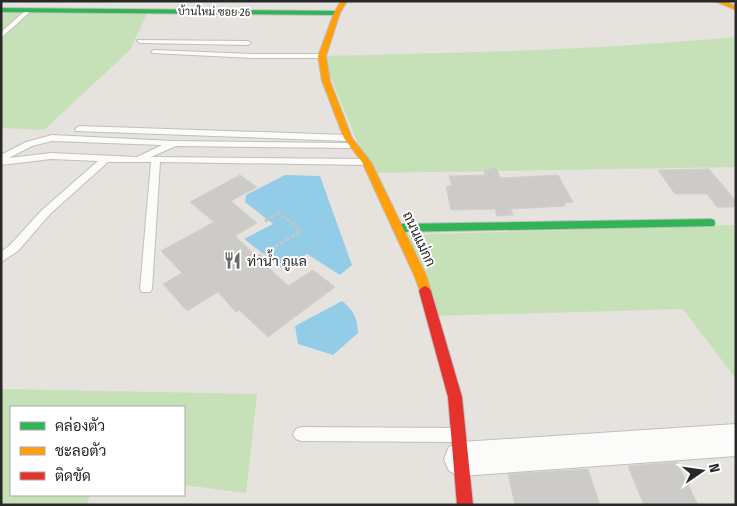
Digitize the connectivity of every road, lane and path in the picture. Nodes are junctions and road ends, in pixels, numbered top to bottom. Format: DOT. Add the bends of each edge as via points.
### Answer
graph roads {
  1 [pos="344,1"];
  2 [pos="718,1"];
  3 [pos="736,8"];
  4 [pos="1,10"];
  5 [pos="28,11"];
  6 [pos="337,14"];
  7 [pos="253,35"];
  8 [pos="1,36"];
  9 [pos="140,41"];
  10 [pos="248,43"];
  11 [pos="154,52"];
  12 [pos="241,56"];
  13 [pos="322,56"];
  14 [pos="79,129"];
  15 [pos="350,142"];
  16 [pos="175,143"];
  17 [pos="106,159"];
  18 [pos="137,159"];
  19 [pos="156,160"];
  20 [pos="1,161"];
  21 [pos="366,162"];
  22 [pos="265,221"];
  23 [pos="710,223"];
  24 [pos="397,228"];
  25 [pos="258,257"];
  26 [pos="1,258"];
  27 [pos="146,289"];
  28 [pos="301,434"];
  29 [pos="736,440"];
  30 [pos="460,447"];
  31 [pos="465,505"];
  1 -- 6 [label="street, ถนนแม่กก"];
  2 -- 3 [label="street"];
  4 -- 5 [label="street, บ้านใหม่ ซอย 26"];
  5 -- 6 [label="street, บ้านใหม่ ซอย 26"];
  5 -- 8 [label="lane"];
  6 -- 13 [label="street, ถนนแม่กก"];
  7 -- 10 [label="lane"];
  9 -- 10 [label="lane"];
  10 -- 12 [label="lane"];
  11 -- 12 [label="lane"];
  12 -- 13 [label="lane"];
  13 -- 15 [label="street, ถนนแม่กก" via="326,80"];
  14 -- 15 [label="lane"];
  15 -- 16 [label="lane"];
  15 -- 21 [label="street, ถนนแม่กก"];
  16 -- 18 [label="lane"];
  16 -- 20 [label="lane" via="52,138 29,144"];
  17 -- 18 [label="lane"];
  17 -- 20 [label="lane" via="51,156"];
  17 -- 26 [label="lane"];
  18 -- 19 [label="lane"];
  19 -- 21 [label="lane"];
  19 -- 27 [label="lane"];
  21 -- 24 [label="street, ถนนแม่กก"];
  22 -- 25 [label="path" via="279,213 301,231"];
  23 -- 24 [label="street"];
  24 -- 30 [label="street, ถนนแม่กก" via="420,275 455,397"];
  28 -- 30 [label="lane"];
  29 -- 30 [label="street"];
  30 -- 31 [label="street, ถนนแม่กก"];
}
